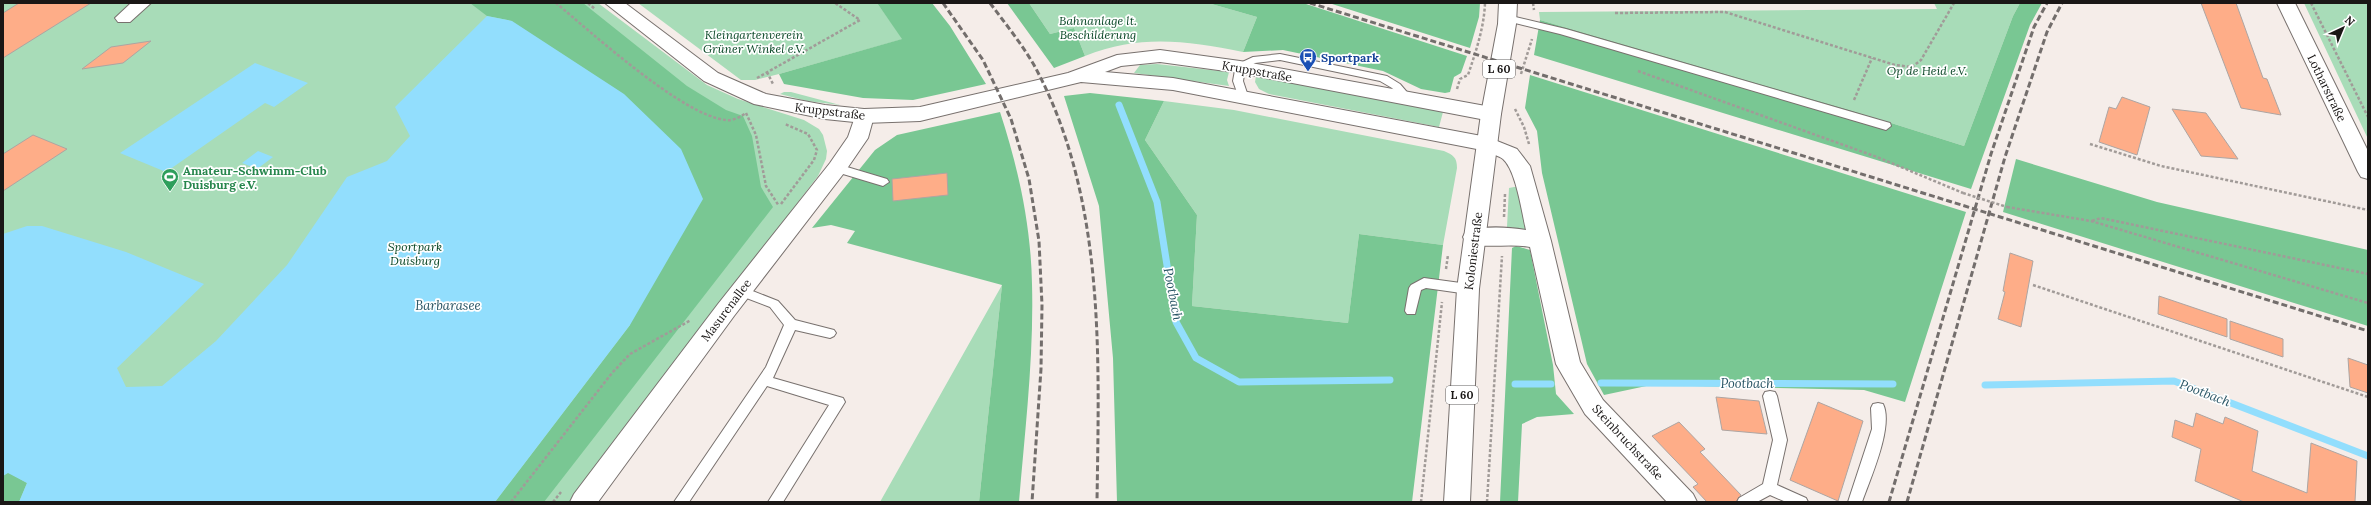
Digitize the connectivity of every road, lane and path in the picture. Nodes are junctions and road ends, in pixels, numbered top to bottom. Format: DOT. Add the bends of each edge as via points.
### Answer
graph roads {
  1 [pos="142,3"];
  2 [pos="556,3"];
  3 [pos="614,3"];
  4 [pos="835,3"];
  5 [pos="1485,3"];
  6 [pos="1954,3"];
  7 [pos="2286,3"];
  8 [pos="2311,3"];
  9 [pos="1508,11"];
  10 [pos="1615,13"];
  11 [pos="124,18"];
  12 [pos="1485,18"];
  13 [pos="1534,32"];
  14 [pos="1872,58"];
  15 [pos="1240,67"];
  16 [pos="1635,69"];
  17 [pos="767,72"];
  18 [pos="1520,77"];
  19 [pos="751,78"];
  20 [pos="1072,78"];
  21 [pos="774,87"];
  22 [pos="1243,96"];
  23 [pos="1516,103"];
  24 [pos="1515,109"];
  25 [pos="1491,114"];
  26 [pos="1849,114"];
  27 [pos="864,116"];
  28 [pos="2368,116"];
  29 [pos="1886,126"];
  30 [pos="795,128"];
  31 [pos="1487,144"];
  32 [pos="2090,144"];
  33 [pos="837,168"];
  34 [pos="2368,172"];
  35 [pos="883,182"];
  36 [pos="1505,189"];
  37 [pos="790,191"];
  38 [pos="779,206"];
  39 [pos="2368,210"];
  40 [pos="2091,221"];
  41 [pos="1504,236"];
  42 [pos="1474,237"];
  43 [pos="1540,241"];
  44 [pos="1449,248"];
  45 [pos="2368,274"];
  46 [pos="2033,285"];
  47 [pos="1443,286"];
  48 [pos="1468,289"];
  49 [pos="740,291"];
  50 [pos="2368,302"];
  51 [pos="726,310"];
  52 [pos="1411,311"];
  53 [pos="791,324"];
  54 [pos="830,333"];
  55 [pos="764,380"];
  56 [pos="1770,396"];
  57 [pos="2368,397"];
  58 [pos="1878,408"];
  59 [pos="1769,488"];
  60 [pos="511,502"];
  61 [pos="583,502"];
  62 [pos="681,502"];
  63 [pos="775,502"];
  64 [pos="1421,502"];
  65 [pos="1457,502"];
  66 [pos="1487,502"];
  67 [pos="1684,502"];
  68 [pos="1744,502"];
  69 [pos="1801,502"];
  70 [pos="1855,502"];
  1 -- 11 [label="street"];
  2 -- 38 [label="path" via="670,94 704,113 725,120 738,118 746,113 756,135 766,186"];
  3 -- 27 [label="street, Kruppstraße" via="711,77 740,91 793,107"];
  4 -- 17 [label="path" via="860,20"];
  5 -- 12 [label="path"];
  6 -- 14 [label="path" via="1917,64 1904,67"];
  7 -- 34 [label="street, Lotharstraße"];
  8 -- 28 [label="path"];
  9 -- 25 [label="street, Koloniestraße / L 60"];
  9 -- 26 [label="lane" via="1562,31"];
  10 -- 14 [label="path" via="1725,12"];
  13 -- 18 [label="path"];
  14 -- 26 [label="path"];
  15 -- 20 [label="street, Kruppstraße" via="1160,56 1139,57 1117,61"];
  15 -- 22 [label="lane" via="1238,81"];
  15 -- 25 [label="street, Kruppstraße"];
  16 -- 40 [label="path, bridge" via="1877,157 1963,193 2007,207"];
  17 -- 19 [label="path"];
  17 -- 21 [label="path"];
  20 -- 22 [label="street, Kruppstraße" via="1099,77 1171,84"];
  20 -- 27 [label="street, Kruppstraße" via="920,114"];
  22 -- 31 [label="street, Kruppstraße"];
  23 -- 24 [label="path"];
  25 -- 31 [label="street, Koloniestraße / L 60"];
  26 -- 29 [label="lane"];
  27 -- 33 [label="street, Masurenallee" via="858,138"];
  30 -- 37 [label="path" via="808,134 817,150 814,160"];
  31 -- 42 [label="street, Koloniestraße / L 60"];
  31 -- 43 [label="street, Steinbruchstraße" via="1510,154 1520,166"];
  32 -- 39 [label="path" via="2161,166"];
  33 -- 35 [label="lane"];
  33 -- 49 [label="street, Masurenallee"];
  36 -- 41 [label="path"];
  40 -- 45 [label="path" via="2101,218"];
  40 -- 50 [label="path"];
  41 -- 42 [label="street"];
  41 -- 43 [label="street"];
  41 -- 66 [label="path"];
  42 -- 48 [label="street, Koloniestraße / L 60"];
  43 -- 67 [label="street, Steinbruchstraße" via="1568,364 1594,407"];
  44 -- 47 [label="path"];
  46 -- 57 [label="path"];
  47 -- 48 [label="lane"];
  47 -- 52 [label="lane" via="1424,283 1415,288"];
  47 -- 64 [label="path"];
  48 -- 65 [label="street, Koloniestraße / L 60"];
  49 -- 51 [label="street, Masurenallee"];
  49 -- 53 [label="lane" via="774,304"];
  51 -- 60 [label="path" via="696,317 630,354 612,373"];
  51 -- 61 [label="street, Masurenallee"];
  53 -- 54 [label="lane"];
  53 -- 55 [label="lane" via="772,369"];
  55 -- 62 [label="lane"];
  55 -- 63 [label="lane" via="838,402"];
  56 -- 59 [label="lane" via="1780,440"];
  58 -- 70 [label="lane" via="1880,429"];
  59 -- 68 [label="lane"];
  59 -- 69 [label="lane"];
}
